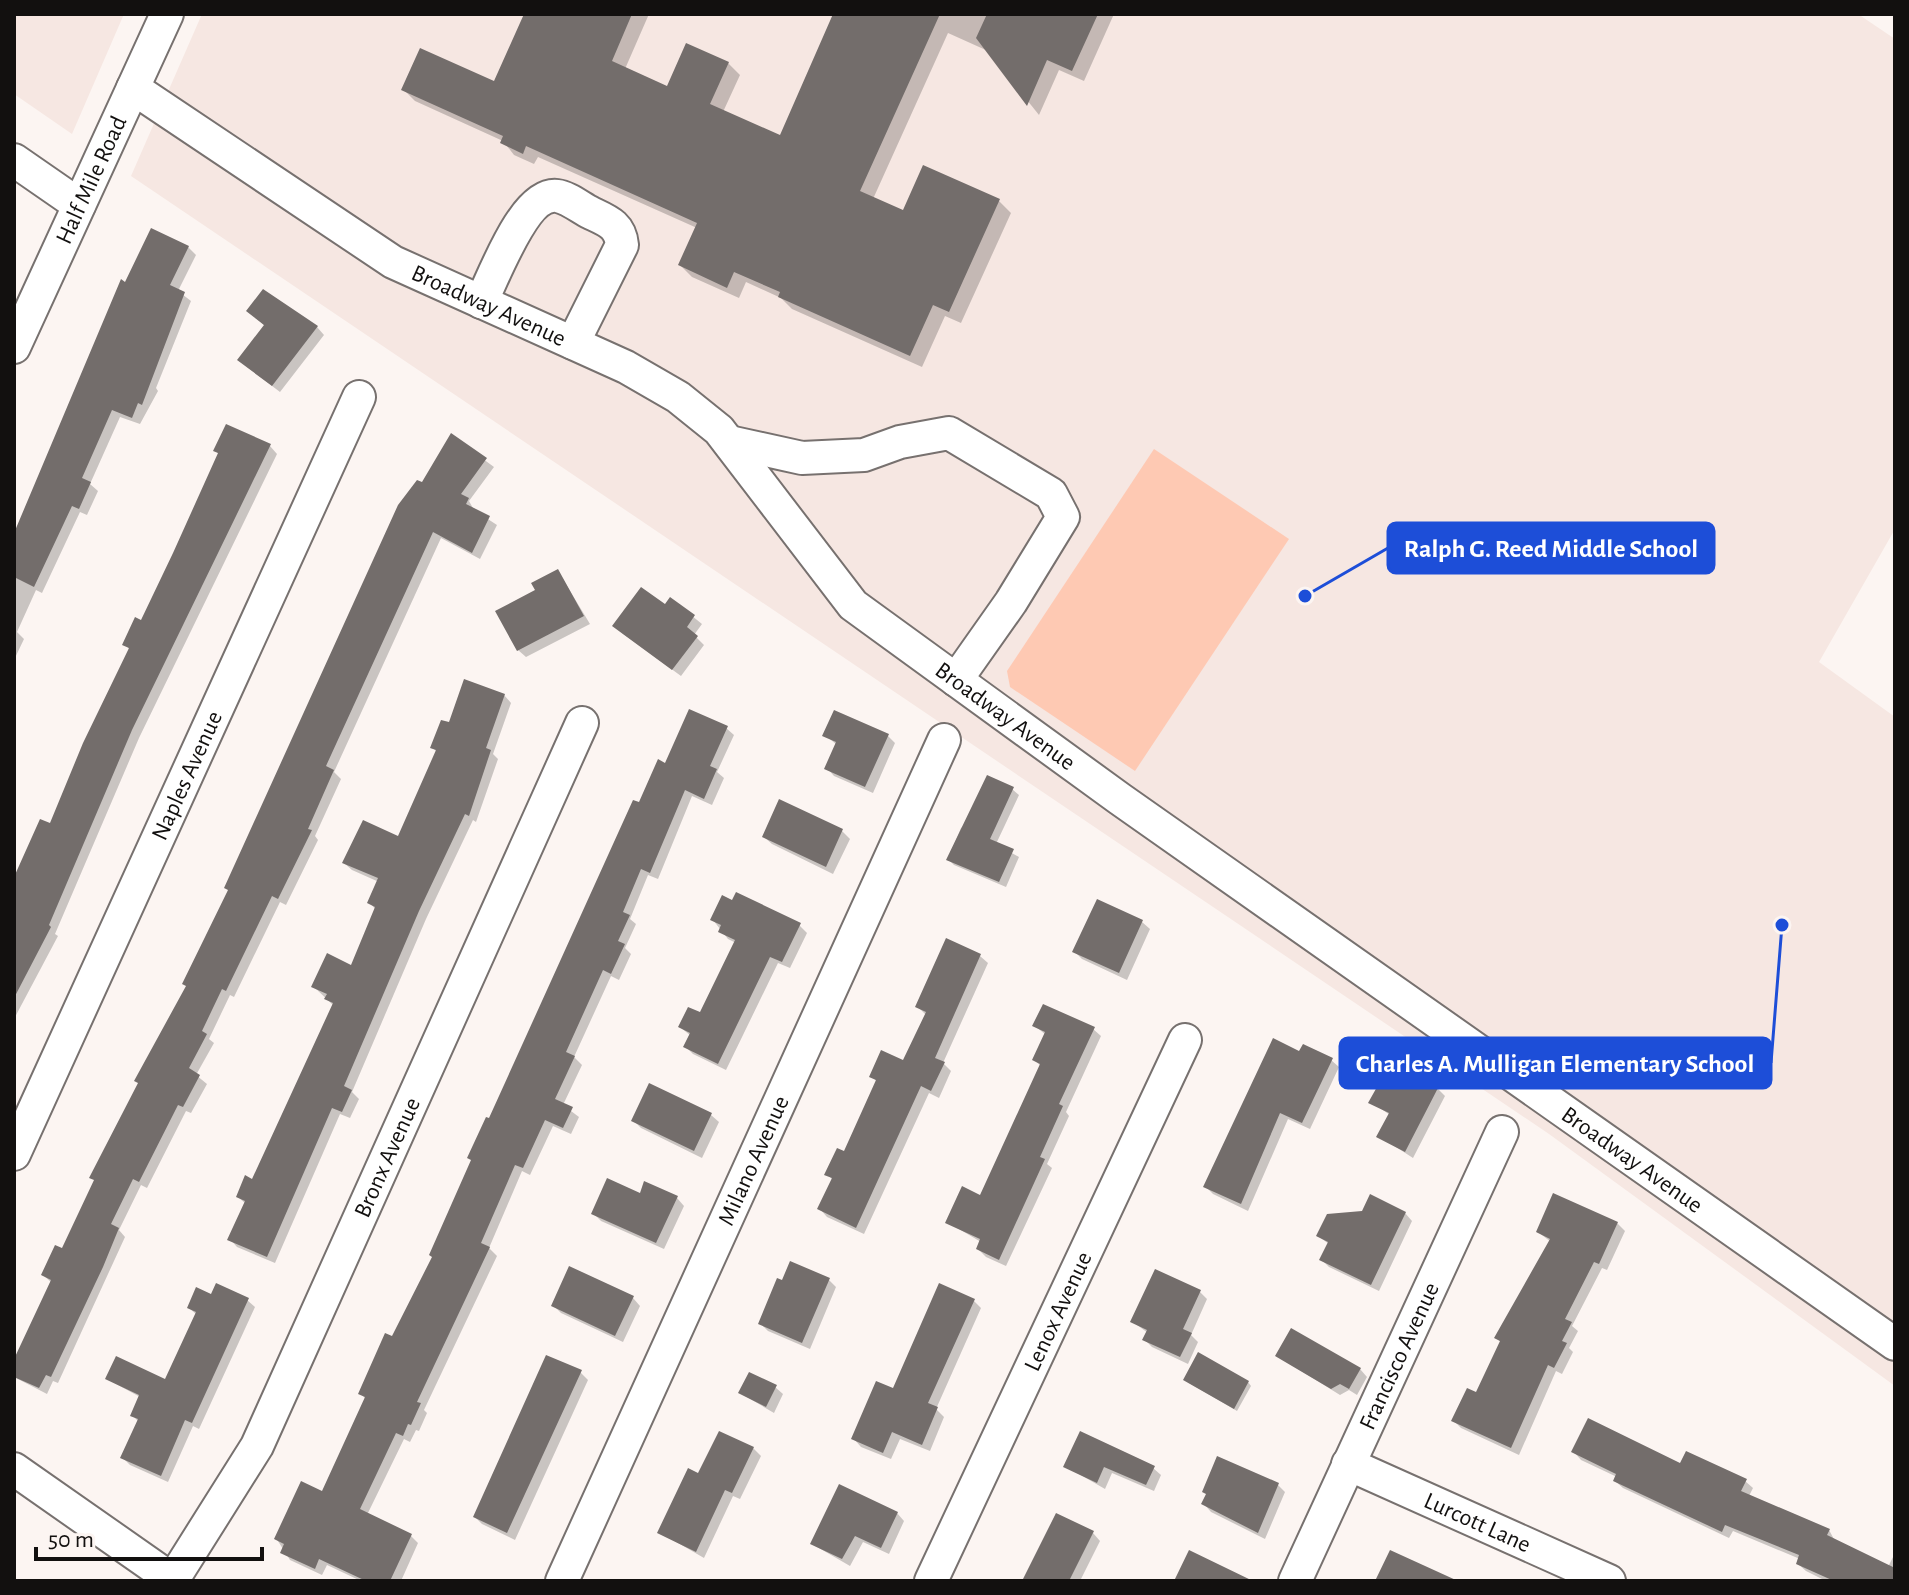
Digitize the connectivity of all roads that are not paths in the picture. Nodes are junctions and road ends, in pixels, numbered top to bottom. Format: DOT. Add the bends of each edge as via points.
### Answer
graph roads {
  1 [pos="167,14"];
  2 [pos="133,88"];
  3 [pos="14,160"];
  4 [pos="79,205"];
  5 [pos="481,302"];
  6 [pos="573,343"];
  7 [pos="14,347"];
  8 [pos="359,397"];
  9 [pos="729,442"];
  10 [pos="956,680"];
  11 [pos="582,723"];
  12 [pos="944,740"];
  13 [pos="1185,1040"];
  14 [pos="1502,1132"];
  15 [pos="14,1154"];
  16 [pos="1895,1344"];
  17 [pos="1348,1464"];
  18 [pos="14,1469"];
  19 [pos="173,1581"];
  20 [pos="562,1581"];
  21 [pos="931,1581"];
  22 [pos="1295,1581"];
  23 [pos="1609,1581"];
  1 -- 2 [label="street, Half Mile Road"];
  2 -- 4 [label="street, Half Mile Road"];
  2 -- 5 [label="street, Broadway Avenue" via="393,262"];
  3 -- 4 [label="street"];
  4 -- 7 [label="street, Half Mile Road"];
  5 -- 6 [label="street, Broadway Avenue"];
  5 -- 6 [label="street" via="526,212 540,200 557,196 621,233 622,245"];
  6 -- 9 [label="street, Broadway Avenue" via="678,397"];
  8 -- 15 [label="street, Naples Avenue"];
  9 -- 10 [label="street, Broadway Avenue" via="853,605"];
  9 -- 10 [label="street" via="802,458 864,455 949,433 1051,494 1063,517"];
  10 -- 16 [label="street, Broadway Avenue"];
  11 -- 19 [label="street, Bronx Avenue" via="257,1446"];
  12 -- 20 [label="street, Milano Avenue"];
  13 -- 21 [label="street, Lenox Avenue"];
  14 -- 17 [label="street, Francisco Avenue"];
  17 -- 22 [label="street, Francisco Avenue"];
  17 -- 23 [label="street, Lurcott Lane"];
  18 -- 19 [label="street"];
}
